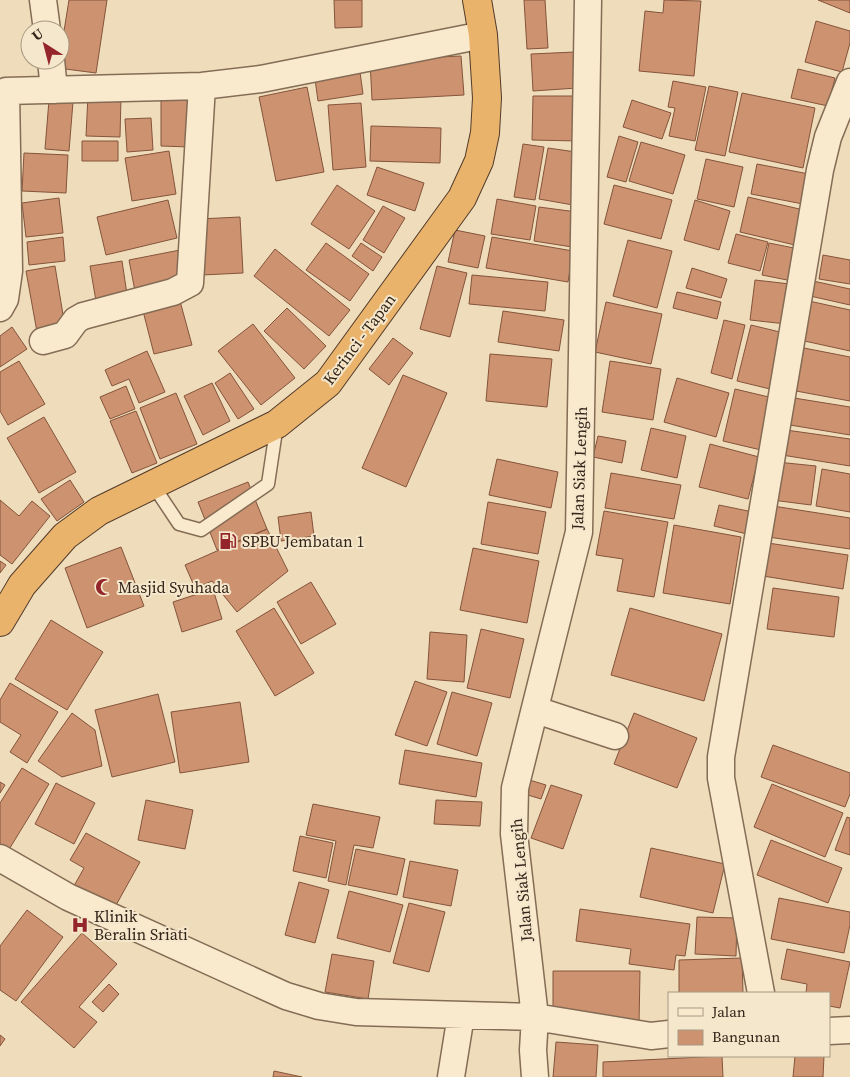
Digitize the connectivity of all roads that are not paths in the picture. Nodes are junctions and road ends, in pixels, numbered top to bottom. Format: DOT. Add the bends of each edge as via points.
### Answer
graph roads {
  1 [pos="43,0"];
  2 [pos="477,0"];
  3 [pos="588,0"];
  4 [pos="46,20"];
  5 [pos="483,35"];
  6 [pos="52,70"];
  7 [pos="850,82"];
  8 [pos="202,86"];
  9 [pos="54,90"];
  10 [pos="3,91"];
  11 [pos="0,308"];
  12 [pos="43,341"];
  13 [pos="277,424"];
  14 [pos="153,485"];
  15 [pos="0,622"];
  16 [pos="536,710"];
  17 [pos="614,736"];
  18 [pos="0,858"];
  19 [pos="762,992"];
  20 [pos="461,1015"];
  21 [pos="535,1017"];
  22 [pos="850,1030"];
  23 [pos="830,1031"];
  24 [pos="668,1034"];
  25 [pos="451,1077"];
  26 [pos="535,1077"];
  1 -- 4 [label="street"];
  2 -- 5 [label="highway, Kerinci - Tapan"];
  3 -- 16 [label="street, Jalan Siak Lengih" via="579,532"];
  5 -- 8 [label="street" via="261,79"];
  5 -- 13 [label="highway, Kerinci - Tapan" via="487,98 485,133 479,161 462,198 328,383"];
  6 -- 9 [label="street"];
  7 -- 19 [label="street" via="828,137 820,170 721,757 721,778"];
  8 -- 9 [label="street"];
  8 -- 12 [label="street" via="190,283 172,292 83,316 65,335"];
  9 -- 10 [label="street"];
  10 -- 11 [label="street" via="9,271"];
  13 -- 14 [label="highway, Kerinci - Tapan"];
  13 -- 14 [label="lane" via="268,484 201,530 179,524"];
  14 -- 15 [label="highway, Kerinci - Tapan" via="99,511 65,536 22,585"];
  16 -- 17 [label="street"];
  16 -- 21 [label="street, Jalan Siak Lengih" via="515,788 514,834"];
  18 -- 20 [label="street" via="68,897 286,996 356,1012"];
  20 -- 21 [label="street"];
  20 -- 25 [label="street"];
  21 -- 24 [label="street" via="651,1036"];
  21 -- 26 [label="street, Jalan Siak Lengih"];
  22 -- 23 [label="street"];
}
